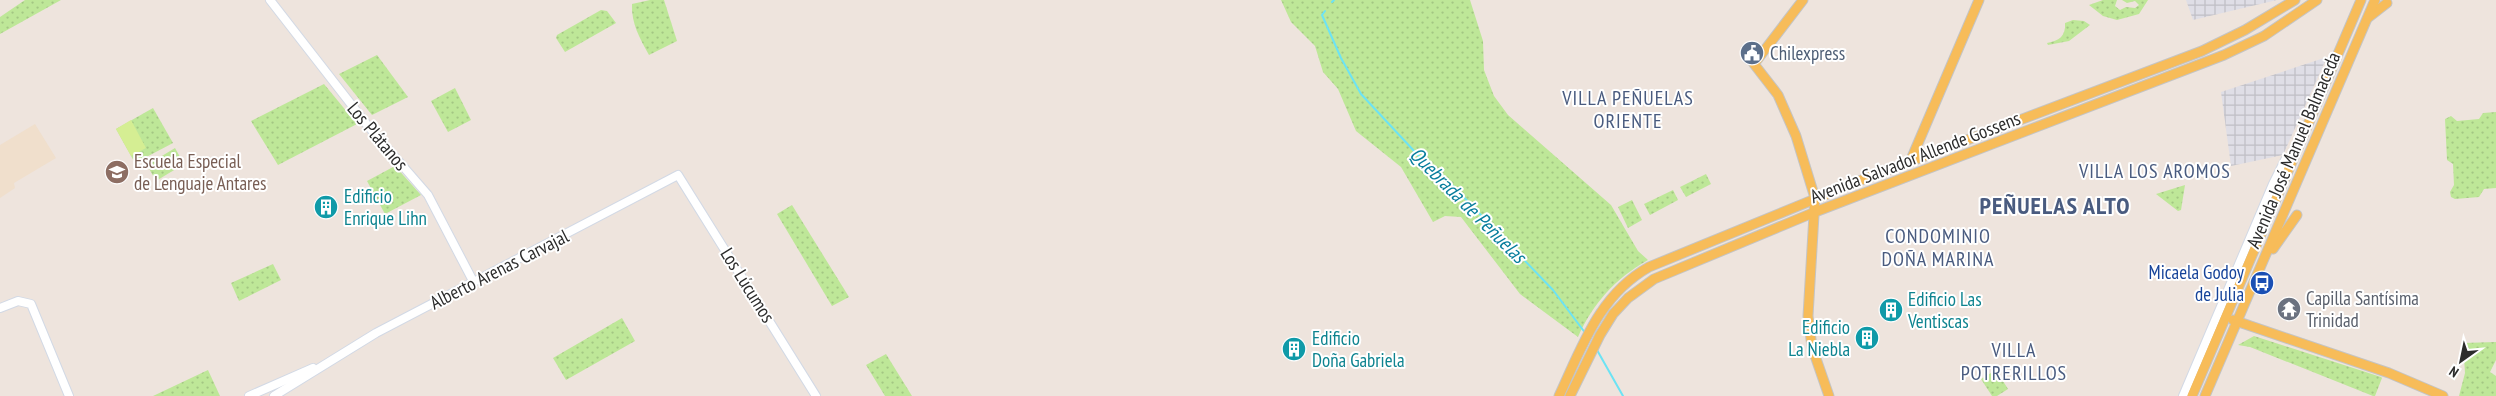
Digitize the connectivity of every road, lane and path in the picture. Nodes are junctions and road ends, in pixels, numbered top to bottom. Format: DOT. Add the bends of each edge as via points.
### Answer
graph roads {
  1 [pos="270,0"];
  2 [pos="1804,0"];
  3 [pos="1979,0"];
  4 [pos="2295,0"];
  5 [pos="2318,0"];
  6 [pos="2361,0"];
  7 [pos="2375,0"];
  8 [pos="2389,1"];
  9 [pos="2367,19"];
  10 [pos="2288,160"];
  11 [pos="1910,162"];
  12 [pos="678,175"];
  13 [pos="2292,195"];
  14 [pos="1814,198"];
  15 [pos="1815,212"];
  16 [pos="2297,215"];
  17 [pos="2266,257"];
  18 [pos="473,281"];
  19 [pos="0,308"];
  20 [pos="2226,316"];
  21 [pos="2237,321"];
  22 [pos="322,365"];
  23 [pos="69,396"];
  24 [pos="249,396"];
  25 [pos="274,396"];
  26 [pos="816,396"];
  27 [pos="1559,396"];
  28 [pos="1570,396"];
  29 [pos="1830,396"];
  30 [pos="2183,396"];
  31 [pos="2192,396"];
  32 [pos="2205,396"];
  33 [pos="2443,396"];
  1 -- 18 [label="street, Los Plátanos" via="368,126 428,195"];
  2 -- 14 [label="main road" via="1754,64 1778,95 1796,136"];
  3 -- 11 [label="main road"];
  4 -- 11 [label="main road, Avenida Salvador Allende Gossens" via="2202,51"];
  5 -- 15 [label="main road, Avenida Salvador Allende Gossens" via="2264,36 2218,58"];
  6 -- 10 [label="main road, Avenida José Manuel Balmaceda" via="2302,137"];
  7 -- 9 [label="main road, Avenida José Manuel Balmaceda"];
  8 -- 9 [label="main road"];
  9 -- 13 [label="main road, Avenida José Manuel Balmaceda"];
  10 -- 13 [label="main road" via="2296,165 2297,171"];
  10 -- 20 [label="main road, Avenida José Manuel Balmaceda"];
  10 -- 30 [label="street" via="2273,184"];
  11 -- 14 [label="main road, Avenida Salvador Allende Gossens"];
  12 -- 18 [label="street, Alberto Arenas Carvajal"];
  12 -- 26 [label="street, Los Lúcumos"];
  13 -- 17 [label="main road, Avenida José Manuel Balmaceda"];
  14 -- 15 [label="main road"];
  14 -- 27 [label="main road, Avenida Salvador Allende Gossens" via="1658,263 1624,284 1603,306"];
  15 -- 28 [label="main road, Avenida Salvador Allende Gossens" via="1664,275 1636,291 1613,314"];
  15 -- 29 [label="main road" via="1808,316 1812,347"];
  16 -- 17 [label="main road"];
  17 -- 21 [label="main road, Avenida José Manuel Balmaceda"];
  18 -- 22 [label="street, Alberto Arenas Carvajal"];
  19 -- 23 [label="street" via="18,300 30,304"];
  20 -- 21 [label="main road"];
  20 -- 31 [label="main road, Avenida José Manuel Balmaceda"];
  21 -- 32 [label="main road, Avenida José Manuel Balmaceda"];
  21 -- 33 [label="main road" via="2389,373"];
  22 -- 24 [label="street, Alberto Arenas Carvajal"];
  22 -- 25 [label="street, Alberto Arenas Carvajal"];
}
